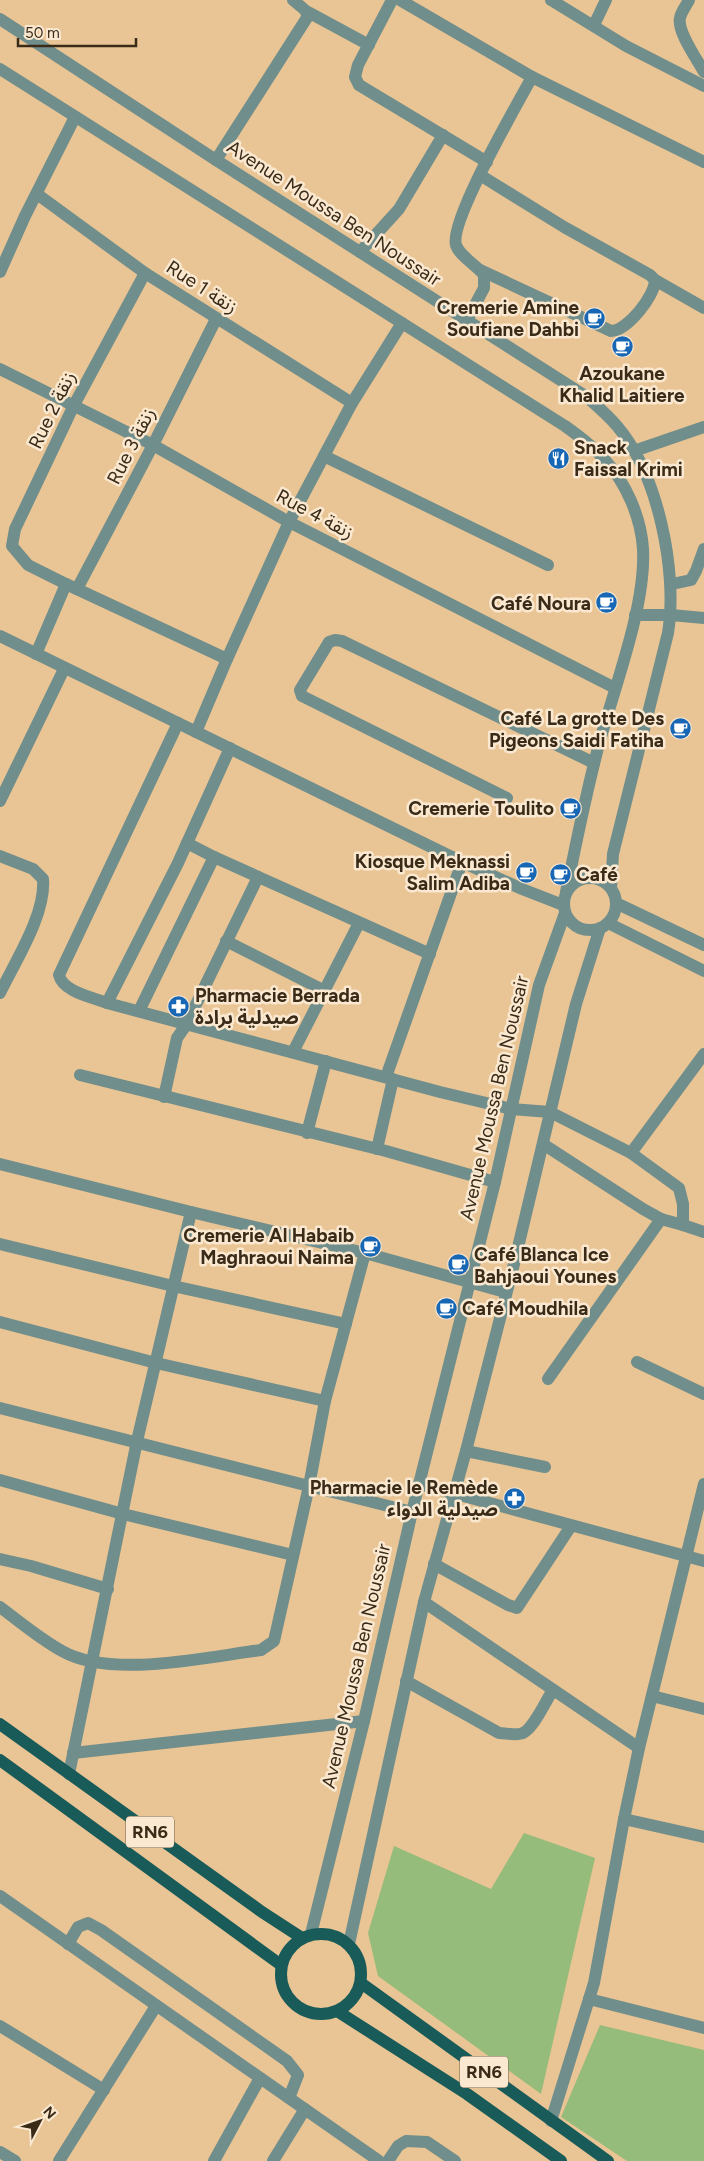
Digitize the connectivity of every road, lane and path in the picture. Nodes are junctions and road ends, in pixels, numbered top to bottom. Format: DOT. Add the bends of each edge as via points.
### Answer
graph roads {
  1 [pos="293,0"];
  2 [pos="392,0"];
  3 [pos="400,0"];
  4 [pos="551,0"];
  5 [pos="606,0"];
  6 [pos="689,0"];
  7 [pos="308,12"];
  8 [pos="0,19"];
  9 [pos="594,25"];
  10 [pos="369,45"];
  11 [pos="0,69"];
  12 [pos="704,72"];
  13 [pos="532,77"];
  14 [pos="704,86"];
  15 [pos="75,116"];
  16 [pos="442,135"];
  17 [pos="216,160"];
  18 [pos="487,162"];
  19 [pos="704,162"];
  20 [pos="480,175"];
  21 [pos="37,194"];
  22 [pos="360,252"];
  23 [pos="480,270"];
  24 [pos="0,272"];
  25 [pos="144,273"];
  26 [pos="655,280"];
  27 [pos="704,308"];
  28 [pos="216,319"];
  29 [pos="467,320"];
  30 [pos="402,323"];
  31 [pos="0,369"];
  32 [pos="352,403"];
  33 [pos="74,405"];
  34 [pos="704,427"];
  35 [pos="153,445"];
  36 [pos="634,452"];
  37 [pos="324,456"];
  38 [pos="289,522"];
  39 [pos="704,549"];
  40 [pos="548,565"];
  41 [pos="672,584"];
  42 [pos="72,587"];
  43 [pos="635,615"];
  44 [pos="671,615"];
  45 [pos="704,618"];
  46 [pos="0,636"];
  47 [pos="36,654"];
  48 [pos="227,659"];
  49 [pos="64,668"];
  50 [pos="615,688"];
  51 [pos="178,724"];
  52 [pos="196,732"];
  53 [pos="230,748"];
  54 [pos="594,763"];
  55 [pos="507,798"];
  56 [pos="0,801"];
  57 [pos="187,843"];
  58 [pos="0,856"];
  59 [pos="214,857"];
  60 [pos="462,862"];
  61 [pos="258,877"];
  62 [pos="611,888"];
  63 [pos="566,892"];
  64 [pos="616,903"];
  65 [pos="564,909"];
  66 [pos="359,923"];
  67 [pos="604,926"];
  68 [pos="226,942"];
  69 [pos="704,945"];
  70 [pos="430,954"];
  71 [pos="704,970"];
  72 [pos="325,991"];
  73 [pos="0,993"];
  74 [pos="107,1003"];
  75 [pos="139,1011"];
  76 [pos="186,1025"];
  77 [pos="293,1052"];
  78 [pos="704,1054"];
  79 [pos="326,1061"];
  80 [pos="80,1075"];
  81 [pos="389,1078"];
  82 [pos="164,1097"];
  83 [pos="511,1109"];
  84 [pos="550,1112"];
  85 [pos="307,1133"];
  86 [pos="543,1144"];
  87 [pos="377,1149"];
  88 [pos="631,1153"];
  89 [pos="0,1164"];
  90 [pos="494,1182"];
  91 [pos="191,1212"];
  92 [pos="660,1219"];
  93 [pos="683,1225"];
  94 [pos="704,1232"];
  95 [pos="0,1244"];
  96 [pos="365,1253"];
  97 [pos="470,1284"];
  98 [pos="172,1286"];
  99 [pos="505,1292"];
  100 [pos="0,1322"];
  101 [pos="346,1324"];
  102 [pos="156,1362"];
  103 [pos="637,1362"];
  104 [pos="548,1379"];
  105 [pos="704,1394"];
  106 [pos="325,1401"];
  107 [pos="0,1408"];
  108 [pos="137,1441"];
  109 [pos="466,1451"];
  110 [pos="545,1467"];
  111 [pos="0,1480"];
  112 [pos="419,1484"];
  113 [pos="704,1484"];
  114 [pos="309,1486"];
  115 [pos="454,1495"];
  116 [pos="412,1512"];
  117 [pos="123,1514"];
  118 [pos="571,1526"];
  119 [pos="294,1555"];
  120 [pos="686,1556"];
  121 [pos="0,1559"];
  122 [pos="704,1561"];
  123 [pos="434,1564"];
  124 [pos="108,1589"];
  125 [pos="424,1602"];
  126 [pos="0,1606"];
  127 [pos="93,1662"];
  128 [pos="406,1681"];
  129 [pos="553,1690"];
  130 [pos="652,1696"];
  131 [pos="704,1709"];
  132 [pos="364,1721"];
  133 [pos="0,1724"];
  134 [pos="639,1748"];
  135 [pos="74,1753"];
  136 [pos="0,1760"];
  137 [pos="69,1774"];
  138 [pos="624,1819"];
  139 [pos="704,1837"];
  140 [pos="0,1896"];
  141 [pos="306,1936"];
  142 [pos="68,1944"];
  143 [pos="349,1944"];
  144 [pos="281,1965"];
  145 [pos="361,1983"];
  146 [pos="589,1998"];
  147 [pos="156,2006"];
  148 [pos="338,2012"];
  149 [pos="0,2026"];
  150 [pos="704,2028"];
  151 [pos="260,2078"];
  152 [pos="104,2090"];
  153 [pos="289,2098"];
  154 [pos="305,2109"];
  155 [pos="551,2121"];
  156 [pos="0,2152"];
  157 [pos="15,2161"];
  158 [pos="59,2161"];
  159 [pos="214,2161"];
  160 [pos="272,2161"];
  161 [pos="379,2161"];
  162 [pos="388,2161"];
  163 [pos="455,2161"];
  164 [pos="561,2161"];
  165 [pos="608,2161"];
  1 -- 7 [label="street"];
  2 -- 10 [label="street"];
  3 -- 13 [label="street"];
  4 -- 9 [label="street"];
  5 -- 9 [label="street"];
  6 -- 12 [label="street" via="680,16 680,23"];
  7 -- 10 [label="street"];
  7 -- 17 [label="street"];
  8 -- 17 [label="street, Avenue Moussa Ben Noussair"];
  9 -- 14 [label="street" via="626,46"];
  10 -- 16 [label="street" via="355,77 359,85"];
  11 -- 15 [label="street"];
  13 -- 18 [label="street"];
  13 -- 19 [label="street"];
  15 -- 21 [label="street"];
  15 -- 30 [label="street"];
  16 -- 18 [label="street"];
  16 -- 22 [label="street" via="399,209"];
  17 -- 22 [label="street, Avenue Moussa Ben Noussair"];
  18 -- 20 [label="street"];
  20 -- 23 [label="street" via="466,203 455,242 460,252"];
  20 -- 26 [label="street"];
  21 -- 24 [label="street"];
  21 -- 25 [label="street, Rue 1 زنقة"];
  22 -- 29 [label="street, Avenue Moussa Ben Noussair"];
  23 -- 26 [label="street" via="610,331 617,331 635,317 655,286"];
  23 -- 29 [label="street" via="484,275 484,288"];
  25 -- 28 [label="street, Rue 1 زنقة"];
  25 -- 33 [label="street, Rue 2 زنقة"];
  26 -- 27 [label="street"];
  28 -- 32 [label="street, Rue 1 زنقة"];
  28 -- 35 [label="street, Rue 3 زنقة"];
  29 -- 36 [label="street, Avenue Moussa Ben Noussair" via="587,397 618,427"];
  30 -- 32 [label="street"];
  30 -- 43 [label="street" via="565,426 605,460 630,499 639,527 643,567"];
  31 -- 33 [label="street, Rue 4 زنقة"];
  32 -- 37 [label="street"];
  33 -- 35 [label="street, Rue 4 زنقة"];
  33 -- 42 [label="street, Rue 2 زنقة" via="15,529 12,546 28,565"];
  34 -- 36 [label="street"];
  35 -- 38 [label="street, Rue 4 زنقة"];
  35 -- 42 [label="street, Rue 3 زنقة"];
  36 -- 41 [label="street, Avenue Moussa Ben Noussair" via="660,514"];
  37 -- 38 [label="street"];
  37 -- 40 [label="street"];
  38 -- 48 [label="street"];
  38 -- 50 [label="street, Rue 4 زنقة"];
  39 -- 41 [label="street" via="691,580"];
  41 -- 44 [label="street, Avenue Moussa Ben Noussair"];
  42 -- 47 [label="street, Rue 3 زنقة"];
  42 -- 48 [label="street"];
  43 -- 44 [label="street"];
  43 -- 50 [label="street"];
  44 -- 45 [label="street"];
  44 -- 62 [label="street, Avenue Moussa Ben Noussair" via="613,854"];
  46 -- 47 [label="street"];
  47 -- 49 [label="street"];
  48 -- 52 [label="street"];
  49 -- 51 [label="street"];
  49 -- 56 [label="street"];
  50 -- 54 [label="street"];
  51 -- 52 [label="street"];
  51 -- 74 [label="street" via="59,975 66,987"];
  52 -- 53 [label="street"];
  53 -- 57 [label="street"];
  53 -- 60 [label="street"];
  54 -- 55 [label="street" via="342,641 329,642 300,690 302,696"];
  54 -- 63 [label="street"];
  57 -- 59 [label="street"];
  57 -- 74 [label="street"];
  58 -- 73 [label="street" via="33,870 43,879 44,892 41,908"];
  59 -- 61 [label="street"];
  59 -- 75 [label="street"];
  60 -- 65 [label="street"];
  60 -- 70 [label="street"];
  61 -- 66 [label="street"];
  61 -- 68 [label="street"];
  62 -- 63 [label="street" via="605,882 588,878 579,880"];
  62 -- 64 [label="street"];
  63 -- 65 [label="street"];
  64 -- 67 [label="street" via="616,910"];
  64 -- 69 [label="street"];
  65 -- 67 [label="street" via="569,921 584,930"];
  65 -- 83 [label="street, Avenue Moussa Ben Noussair" via="539,985"];
  66 -- 70 [label="street"];
  66 -- 72 [label="street"];
  67 -- 71 [label="street"];
  67 -- 84 [label="street" via="576,1004"];
  68 -- 72 [label="street"];
  68 -- 76 [label="street"];
  70 -- 81 [label="street"];
  72 -- 77 [label="street"];
  74 -- 75 [label="street"];
  75 -- 76 [label="street"];
  76 -- 77 [label="street"];
  76 -- 82 [label="street" via="177,1038"];
  77 -- 79 [label="street"];
  78 -- 88 [label="street"];
  79 -- 81 [label="street"];
  79 -- 85 [label="street"];
  80 -- 82 [label="street"];
  81 -- 83 [label="street"];
  81 -- 87 [label="street"];
  82 -- 85 [label="street"];
  83 -- 84 [label="street"];
  83 -- 90 [label="street, Avenue Moussa Ben Noussair"];
  84 -- 86 [label="street"];
  84 -- 88 [label="street"];
  85 -- 87 [label="street"];
  86 -- 92 [label="street"];
  86 -- 99 [label="street"];
  87 -- 90 [label="street"];
  88 -- 93 [label="street" via="678,1188 683,1204"];
  89 -- 91 [label="street"];
  90 -- 97 [label="street, Avenue Moussa Ben Noussair"];
  91 -- 96 [label="street"];
  91 -- 98 [label="street"];
  92 -- 93 [label="street"];
  92 -- 104 [label="street"];
  93 -- 94 [label="street"];
  95 -- 98 [label="street"];
  96 -- 97 [label="street"];
  96 -- 101 [label="street"];
  97 -- 99 [label="street"];
  97 -- 112 [label="street, Avenue Moussa Ben Noussair"];
  98 -- 101 [label="street"];
  98 -- 102 [label="street"];
  99 -- 109 [label="street"];
  100 -- 102 [label="street"];
  101 -- 106 [label="street"];
  102 -- 106 [label="street"];
  102 -- 108 [label="street"];
  103 -- 105 [label="street"];
  106 -- 114 [label="street"];
  107 -- 108 [label="street"];
  108 -- 114 [label="street"];
  108 -- 117 [label="street"];
  109 -- 110 [label="street"];
  109 -- 115 [label="street"];
  111 -- 117 [label="street"];
  112 -- 115 [label="street"];
  112 -- 116 [label="street, Avenue Moussa Ben Noussair"];
  113 -- 120 [label="street"];
  114 -- 116 [label="street"];
  114 -- 119 [label="street"];
  115 -- 118 [label="street"];
  115 -- 123 [label="street"];
  116 -- 132 [label="street, Avenue Moussa Ben Noussair"];
  117 -- 119 [label="street"];
  117 -- 124 [label="street"];
  118 -- 120 [label="street"];
  118 -- 123 [label="street" via="517,1608"];
  119 -- 127 [label="street" via="274,1641 261,1650 164,1663"];
  120 -- 122 [label="street"];
  120 -- 130 [label="street"];
  121 -- 124 [label="street"];
  123 -- 125 [label="street"];
  124 -- 127 [label="street"];
  125 -- 128 [label="street"];
  125 -- 129 [label="street"];
  126 -- 127 [label="street" via="63,1652"];
  127 -- 135 [label="street"];
  128 -- 129 [label="street" via="499,1732 512,1734 522,1734 529,1728"];
  128 -- 143 [label="street"];
  129 -- 134 [label="street"];
  130 -- 131 [label="street"];
  130 -- 134 [label="street"];
  132 -- 135 [label="street"];
  132 -- 141 [label="street, Avenue Moussa Ben Noussair"];
  133 -- 137 [label="main road, RN6"];
  134 -- 138 [label="street"];
  135 -- 137 [label="street"];
  136 -- 144 [label="main road, RN6"];
  137 -- 141 [label="main road, RN6" via="262,1912"];
  138 -- 139 [label="street"];
  138 -- 146 [label="street"];
  140 -- 142 [label="street"];
  141 -- 143 [label="main road, RN6" via="331,1935"];
  141 -- 144 [label="main road" via="292,1945"];
  142 -- 147 [label="street"];
  142 -- 153 [label="street" via="78,1927 88,1923 101,1930 287,2061 298,2075"];
  143 -- 145 [label="main road" via="362,1969"];
  144 -- 148 [label="main road" via="281,1980 295,2005 308,2013"];
  145 -- 148 [label="main road" via="352,2000"];
  145 -- 155 [label="main road, RN6"];
  146 -- 150 [label="street"];
  146 -- 155 [label="street"];
  147 -- 151 [label="street"];
  147 -- 152 [label="street"];
  148 -- 164 [label="main road, RN6" via="467,2094"];
  149 -- 152 [label="street"];
  151 -- 153 [label="street"];
  151 -- 159 [label="street"];
  152 -- 158 [label="street"];
  153 -- 154 [label="street"];
  154 -- 160 [label="street"];
  154 -- 161 [label="street"];
  155 -- 165 [label="main road, RN6"];
  156 -- 157 [label="street"];
  162 -- 163 [label="street" via="398,2146 406,2141 427,2142"];
}
